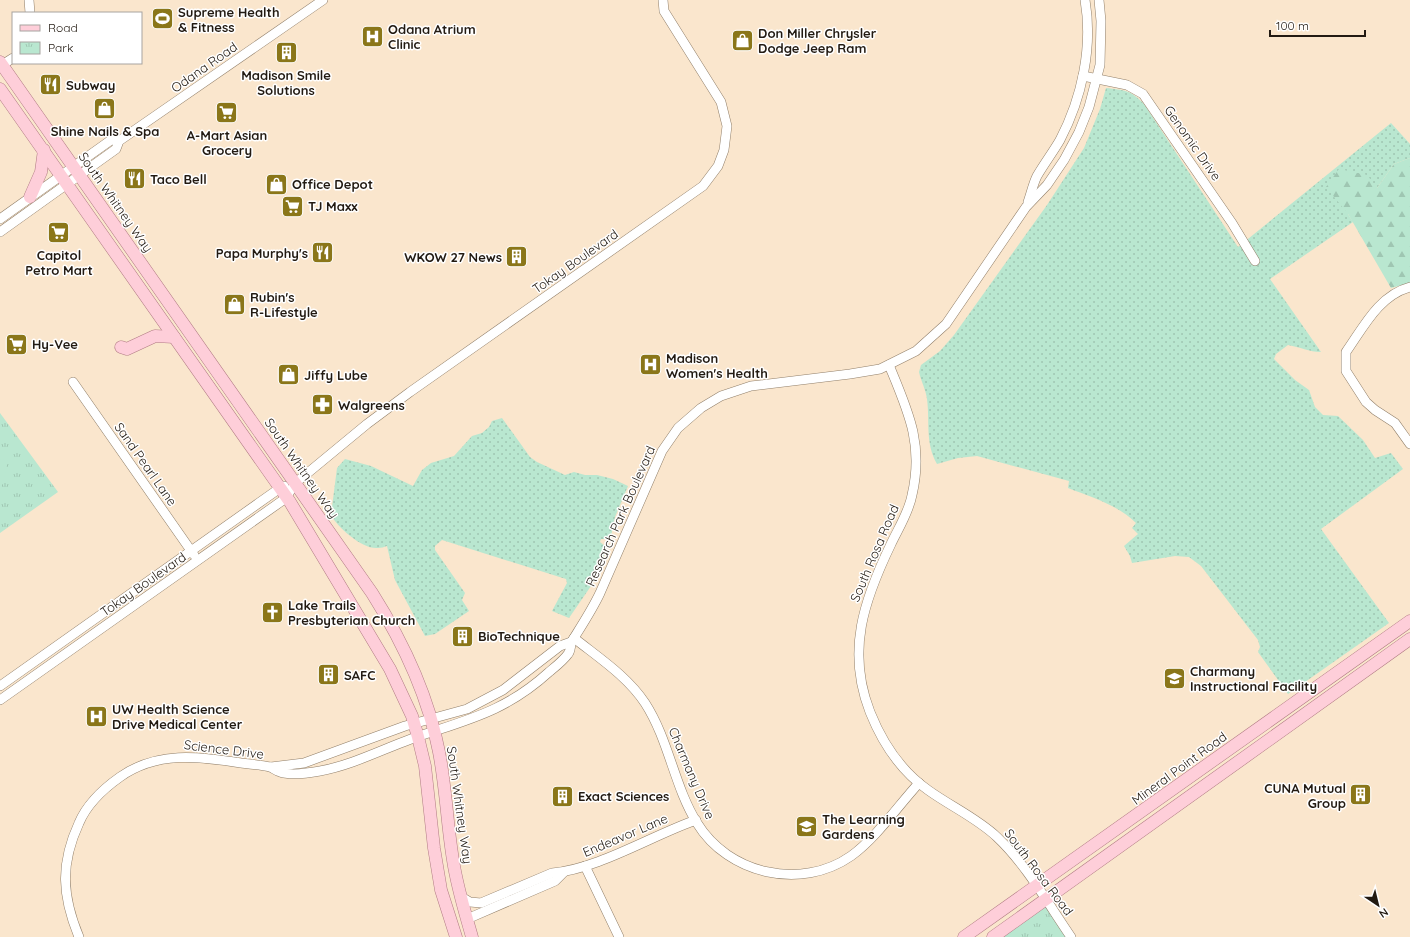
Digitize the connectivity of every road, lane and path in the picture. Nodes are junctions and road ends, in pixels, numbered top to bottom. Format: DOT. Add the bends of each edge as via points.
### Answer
graph roads {
  1 [pos="29,0"];
  2 [pos="323,0"];
  3 [pos="663,0"];
  4 [pos="1085,0"];
  5 [pos="1099,0"];
  6 [pos="30,12"];
  7 [pos="12,58"];
  8 [pos="1,64"];
  9 [pos="1083,76"];
  10 [pos="1097,79"];
  11 [pos="0,89"];
  12 [pos="44,150"];
  13 [pos="77,171"];
  14 [pos="64,180"];
  15 [pos="30,197"];
  16 [pos="1026,207"];
  17 [pos="0,219"];
  18 [pos="0,232"];
  19 [pos="1255,261"];
  20 [pos="1410,287"];
  21 [pos="152,306"];
  22 [pos="175,311"];
  23 [pos="161,319"];
  24 [pos="190,332"];
  25 [pos="174,337"];
  26 [pos="121,347"];
  27 [pos="889,365"];
  28 [pos="73,382"];
  29 [pos="1410,444"];
  30 [pos="295,483"];
  31 [pos="283,493"];
  32 [pos="191,551"];
  33 [pos="198,561"];
  34 [pos="1410,621"];
  35 [pos="1410,639"];
  36 [pos="572,640"];
  37 [pos="0,686"];
  38 [pos="0,700"];
  39 [pos="430,720"];
  40 [pos="414,724"];
  41 [pos="434,732"];
  42 [pos="418,737"];
  43 [pos="271,767"];
  44 [pos="919,783"];
  45 [pos="696,820"];
  46 [pos="434,848"];
  47 [pos="584,866"];
  48 [pos="564,872"];
  49 [pos="1037,887"];
  50 [pos="460,896"];
  51 [pos="1046,900"];
  52 [pos="467,918"];
  53 [pos="79,937"];
  54 [pos="456,937"];
  55 [pos="472,937"];
  56 [pos="619,937"];
  57 [pos="964,937"];
  58 [pos="993,937"];
  59 [pos="1071,937"];
  1 -- 6 [label="street"];
  2 -- 13 [label="street, Odana Road" via="119,141 111,140"];
  3 -- 30 [label="street, Tokay Boulevard" via="664,11 721,102 727,126 724,150 717,169 703,186 410,392"];
  4 -- 9 [label="street, Research Park Boulevard" via="1087,43"];
  5 -- 10 [label="street, Research Park Boulevard" via="1101,46"];
  7 -- 8 [label="street"];
  8 -- 13 [label="main road, South Whitney Way"];
  9 -- 10 [label="street, Genomic Drive"];
  9 -- 16 [label="street, Research Park Boulevard" via="1066,126 1037,178"];
  10 -- 16 [label="street, Research Park Boulevard" via="1089,107 1072,147 1047,185"];
  10 -- 19 [label="street, Genomic Drive" via="1127,85 1143,94"];
  11 -- 12 [label="main road"];
  12 -- 14 [label="main road"];
  12 -- 15 [label="main road" via="41,172"];
  13 -- 14 [label="street, Odana Road"];
  13 -- 22 [label="main road, South Whitney Way"];
  14 -- 15 [label="street, Odana Road"];
  14 -- 18 [label="street, Odana Road"];
  14 -- 21 [label="main road"];
  15 -- 17 [label="street, Odana Road"];
  16 -- 27 [label="street, Research Park Boulevard" via="946,324 921,347"];
  20 -- 29 [label="street" via="1381,303 1346,352 1346,371 1366,402 1395,423"];
  21 -- 22 [label="main road"];
  21 -- 23 [label="main road"];
  22 -- 24 [label="main road, South Whitney Way"];
  23 -- 24 [label="main road"];
  23 -- 25 [label="main road"];
  24 -- 30 [label="main road, South Whitney Way"];
  25 -- 26 [label="main road" via="155,336 127,349"];
  25 -- 31 [label="main road"];
  27 -- 36 [label="street, Research Park Boulevard" via="860,373 782,381 737,389 711,401 688,418 662,451 600,593"];
  27 -- 44 [label="street, South Rosa Road" via="909,411 914,430 915,475 912,496 865,605 859,636 860,669 865,699 880,734 895,757"];
  28 -- 32 [label="street, Sand Pearl Lane"];
  30 -- 31 [label="street, Tokay Boulevard"];
  30 -- 39 [label="main road, South Whitney Way" via="388,618 414,669"];
  31 -- 32 [label="street, Tokay Boulevard"];
  31 -- 33 [label="street, Tokay Boulevard"];
  31 -- 40 [label="main road" via="390,669"];
  32 -- 33 [label="street, Sand Pearl Lane"];
  32 -- 37 [label="street, Tokay Boulevard"];
  33 -- 38 [label="street, Tokay Boulevard"];
  34 -- 49 [label="main road, Mineral Point Road"];
  35 -- 51 [label="main road"];
  36 -- 39 [label="street" via="560,646 503,690 466,709"];
  36 -- 41 [label="street, Research Park Boulevard" via="569,653 522,694 484,715"];
  36 -- 45 [label="street, Charmany Drive" via="622,676 645,703 658,727"];
  39 -- 40 [label="street, Science Drive"];
  39 -- 41 [label="main road, South Whitney Way"];
  40 -- 42 [label="main road"];
  40 -- 43 [label="street, Science Drive" via="304,763"];
  41 -- 42 [label="street, Science Drive"];
  41 -- 50 [label="main road, South Whitney Way"];
  42 -- 43 [label="street, Science Drive" via="339,767 320,771 281,773"];
  42 -- 46 [label="main road" via="425,766"];
  43 -- 53 [label="street, Science Drive" via="204,757 173,757 150,762 128,771 109,785 82,815 69,847 66,895 70,916"];
  44 -- 45 [label="street, Charmany Drive" via="858,850 831,867 811,873 776,874 742,863 719,849"];
  44 -- 49 [label="street, South Rosa Road" via="997,837"];
  45 -- 47 [label="street, Endeavor Lane"];
  46 -- 52 [label="main road" via="447,869 454,904 460,916"];
  46 -- 54 [label="main road" via="442,890"];
  47 -- 48 [label="street, Endeavor Lane"];
  47 -- 56 [label="street"];
  48 -- 50 [label="street, Endeavor Lane" via="552,873 481,903 470,902"];
  48 -- 52 [label="street, Endeavor Lane" via="555,881"];
  49 -- 51 [label="street, South Rosa Road"];
  49 -- 57 [label="main road, Mineral Point Road"];
  50 -- 52 [label="main road, South Whitney Way"];
  51 -- 58 [label="main road"];
  51 -- 59 [label="street, South Rosa Road"];
  52 -- 55 [label="main road, South Whitney Way"];
}
